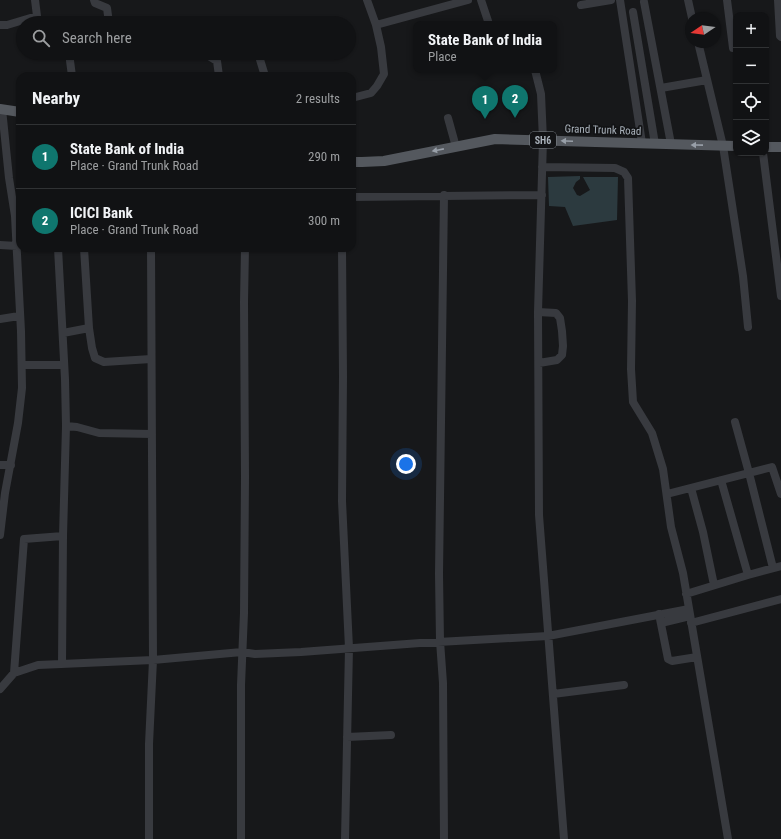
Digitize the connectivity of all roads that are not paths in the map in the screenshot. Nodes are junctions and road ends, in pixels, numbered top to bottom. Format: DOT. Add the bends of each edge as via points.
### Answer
graph roads {
  1 [pos="35,0"];
  2 [pos="94,0"];
  3 [pos="367,0"];
  4 [pos="468,0"];
  5 [pos="481,0"];
  6 [pos="611,0"];
  7 [pos="620,0"];
  8 [pos="688,0"];
  9 [pos="727,0"];
  10 [pos="778,0"];
  11 [pos="644,2"];
  12 [pos="581,5"];
  13 [pos="633,12"];
  14 [pos="691,12"];
  15 [pos="37,16"];
  16 [pos="108,16"];
  17 [pos="488,21"];
  18 [pos="16,22"];
  19 [pos="0,25"];
  20 [pos="376,25"];
  21 [pos="781,37"];
  22 [pos="699,48"];
  23 [pos="733,48"];
  24 [pos="70,60"];
  25 [pos="215,60"];
  26 [pos="260,60"];
  27 [pos="71,72"];
  28 [pos="218,72"];
  29 [pos="264,72"];
  30 [pos="536,73"];
  31 [pos="707,80"];
  32 [pos="661,88"];
  33 [pos="356,97"];
  34 [pos="1,109"];
  35 [pos="16,111"];
  36 [pos="448,118"];
  37 [pos="543,140"];
  38 [pos="642,143"];
  39 [pos="655,144"];
  40 [pos="671,144"];
  41 [pos="723,146"];
  42 [pos="733,146"];
  43 [pos="456,147"];
  44 [pos="769,147"];
  45 [pos="781,147"];
  46 [pos="763,156"];
  47 [pos="356,162"];
  48 [pos="542,167"];
  49 [pos="444,195"];
  50 [pos="542,195"];
  51 [pos="356,197"];
  52 [pos="16,231"];
  53 [pos="0,245"];
  54 [pos="16,246"];
  55 [pos="17,252"];
  56 [pos="58,252"];
  57 [pos="84,252"];
  58 [pos="151,252"];
  59 [pos="245,252"];
  60 [pos="342,252"];
  61 [pos="781,296"];
  62 [pos="538,312"];
  63 [pos="19,316"];
  64 [pos="0,319"];
  65 [pos="748,327"];
  66 [pos="89,328"];
  67 [pos="63,333"];
  68 [pos="151,358"];
  69 [pos="539,363"];
  70 [pos="22,365"];
  71 [pos="64,365"];
  72 [pos="734,422"];
  73 [pos="66,426"];
  74 [pos="152,434"];
  75 [pos="0,465"];
  76 [pos="11,465"];
  77 [pos="749,473"];
  78 [pos="721,480"];
  79 [pos="691,488"];
  80 [pos="667,494"];
  81 [pos="781,494"];
  82 [pos="0,535"];
  83 [pos="63,536"];
  84 [pos="777,567"];
  85 [pos="748,574"];
  86 [pos="714,585"];
  87 [pos="686,594"];
  88 [pos="781,599"];
  89 [pos="690,616"];
  90 [pos="660,619"];
  91 [pos="548,636"];
  92 [pos="440,641"];
  93 [pos="349,648"];
  94 [pos="242,652"];
  95 [pos="697,657"];
  96 [pos="153,660"];
  97 [pos="62,664"];
  98 [pos="14,673"];
  99 [pos="624,685"];
  100 [pos="0,689"];
  101 [pos="553,694"];
  102 [pos="391,734"];
  103 [pos="347,737"];
  104 [pos="148,839"];
  105 [pos="241,839"];
  106 [pos="345,839"];
  107 [pos="444,839"];
  108 [pos="564,839"];
  109 [pos="728,839"];
  1 -- 15 [label="street"];
  2 -- 16 [label="street" via="95,3 107,8"];
  3 -- 20 [label="street"];
  4 -- 20 [label="street"];
  5 -- 17 [label="street"];
  6 -- 12 [label="street"];
  7 -- 38 [label="street"];
  8 -- 14 [label="street"];
  9 -- 23 [label="street"];
  10 -- 21 [label="street"];
  11 -- 32 [label="street"];
  13 -- 39 [label="street"];
  18 -- 19 [label="street"];
  20 -- 33 [label="street" via="384,74 371,93"];
  22 -- 31 [label="street"];
  24 -- 27 [label="street"];
  25 -- 28 [label="street"];
  26 -- 29 [label="street"];
  30 -- 37 [label="street" via="541,94"];
  31 -- 32 [label="street"];
  31 -- 41 [label="street"];
  32 -- 40 [label="street"];
  34 -- 35 [label="main road"];
  34 -- 52 [label="street"];
  36 -- 43 [label="street"];
  38 -- 37 [label="main road, Grand Trunk Road / SH6, one-way"];
  37 -- 43 [label="main road, Grand Trunk Road / SH6" via="495,139"];
  37 -- 48 [label="street"];
  38 -- 39 [label="main road, Grand Trunk Road / SH6"];
  39 -- 40 [label="main road, Grand Trunk Road / SH6"];
  41 -- 40 [label="main road, Grand Trunk Road / SH6, one-way"];
  41 -- 42 [label="main road, Grand Trunk Road / SH6"];
  41 -- 65 [label="street" via="743,276"];
  43 -- 47 [label="main road, Grand Trunk Road / SH6, one-way" via="384,161"];
  44 -- 45 [label="main road"];
  46 -- 61 [label="street"];
  48 -- 50 [label="street"];
  48 -- 80 [label="street" via="615,168 624,172 628,178 633,402 652,433 664,469"];
  49 -- 50 [label="street"];
  49 -- 51 [label="street"];
  49 -- 92 [label="street"];
  50 -- 62 [label="street"];
  53 -- 54 [label="street"];
  55 -- 63 [label="street"];
  56 -- 67 [label="street"];
  57 -- 66 [label="street"];
  58 -- 68 [label="street"];
  59 -- 94 [label="street"];
  60 -- 93 [label="street" via="342,501"];
  62 -- 69 [label="street"];
  62 -- 69 [label="street" via="556,313 560,318 564,346 562,355 557,360"];
  63 -- 64 [label="street"];
  63 -- 70 [label="street"];
  66 -- 67 [label="street"];
  66 -- 68 [label="street" via="95,358 104,362"];
  67 -- 71 [label="street"];
  68 -- 74 [label="street"];
  69 -- 91 [label="street" via="539,515"];
  70 -- 71 [label="street"];
  70 -- 76 [label="street" via="22,388"];
  71 -- 73 [label="street"];
  72 -- 77 [label="street"];
  73 -- 74 [label="street" via="99,433"];
  73 -- 83 [label="street"];
  74 -- 96 [label="street"];
  75 -- 76 [label="street"];
  76 -- 82 [label="street"];
  77 -- 78 [label="street"];
  77 -- 81 [label="street" via="772,467"];
  77 -- 84 [label="street"];
  78 -- 79 [label="street"];
  78 -- 85 [label="street"];
  79 -- 80 [label="street"];
  79 -- 86 [label="street"];
  80 -- 87 [label="street" via="671,527"];
  83 -- 97 [label="street"];
  83 -- 98 [label="street" via="24,539"];
  84 -- 85 [label="street"];
  85 -- 86 [label="street"];
  86 -- 87 [label="street"];
  87 -- 89 [label="street"];
  88 -- 89 [label="street"];
  89 -- 90 [label="street"];
  89 -- 95 [label="street"];
  90 -- 91 [label="street"];
  90 -- 95 [label="street" via="668,659 672,662"];
  91 -- 92 [label="street"];
  91 -- 101 [label="street"];
  92 -- 93 [label="street"];
  92 -- 107 [label="street" via="443,683"];
  93 -- 94 [label="street" via="270,653"];
  93 -- 103 [label="street"];
  94 -- 96 [label="street"];
  94 -- 105 [label="street"];
  95 -- 109 [label="street"];
  96 -- 97 [label="street"];
  96 -- 104 [label="street"];
  97 -- 98 [label="street" via="38,665"];
  98 -- 100 [label="street"];
  99 -- 101 [label="street"];
  101 -- 108 [label="street"];
  102 -- 103 [label="street"];
  103 -- 106 [label="street"];
}
